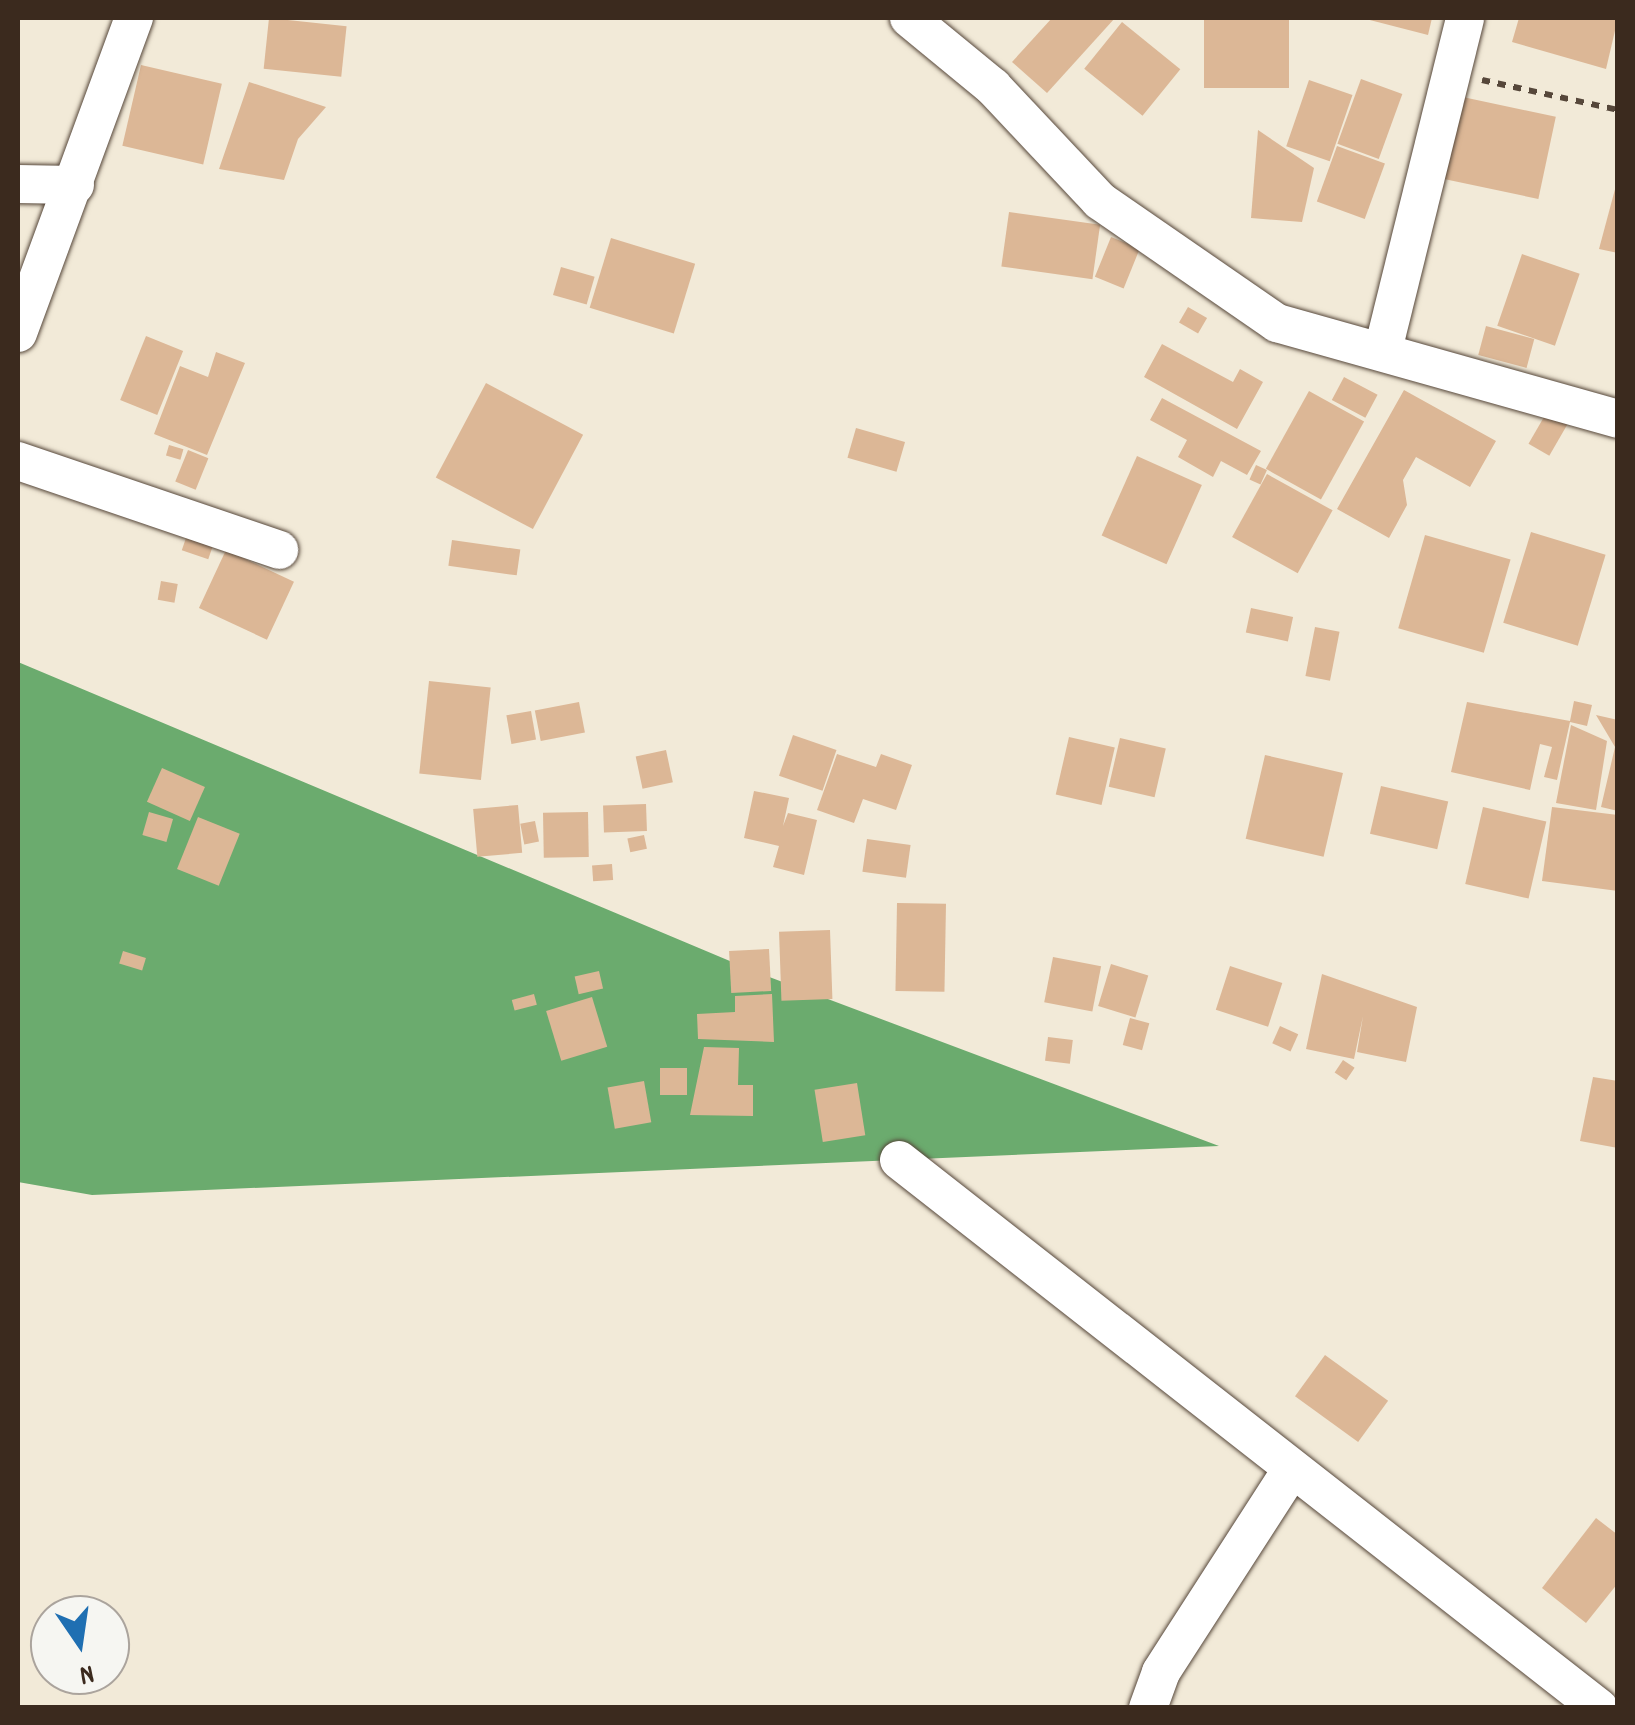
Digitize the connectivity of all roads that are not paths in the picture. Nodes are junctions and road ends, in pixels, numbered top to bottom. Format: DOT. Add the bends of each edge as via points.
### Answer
graph roads {
  1 [pos="134,18"];
  2 [pos="909,18"];
  3 [pos="1465,18"];
  4 [pos="18,184"];
  5 [pos="76,185"];
  6 [pos="18,333"];
  7 [pos="1383,350"];
  8 [pos="1618,419"];
  9 [pos="18,461"];
  10 [pos="279,550"];
  11 [pos="899,1160"];
  12 [pos="1292,1469"];
  13 [pos="1148,1708"];
  14 [pos="1600,1708"];
  1 -- 5 [label="street"];
  2 -- 7 [label="street" via="993,87 1100,201 1277,323"];
  3 -- 7 [label="street"];
  4 -- 5 [label="street"];
  5 -- 6 [label="street"];
  7 -- 8 [label="street"];
  9 -- 10 [label="street"];
  11 -- 12 [label="street"];
  12 -- 13 [label="street" via="1161,1672"];
  12 -- 14 [label="street"];
}
